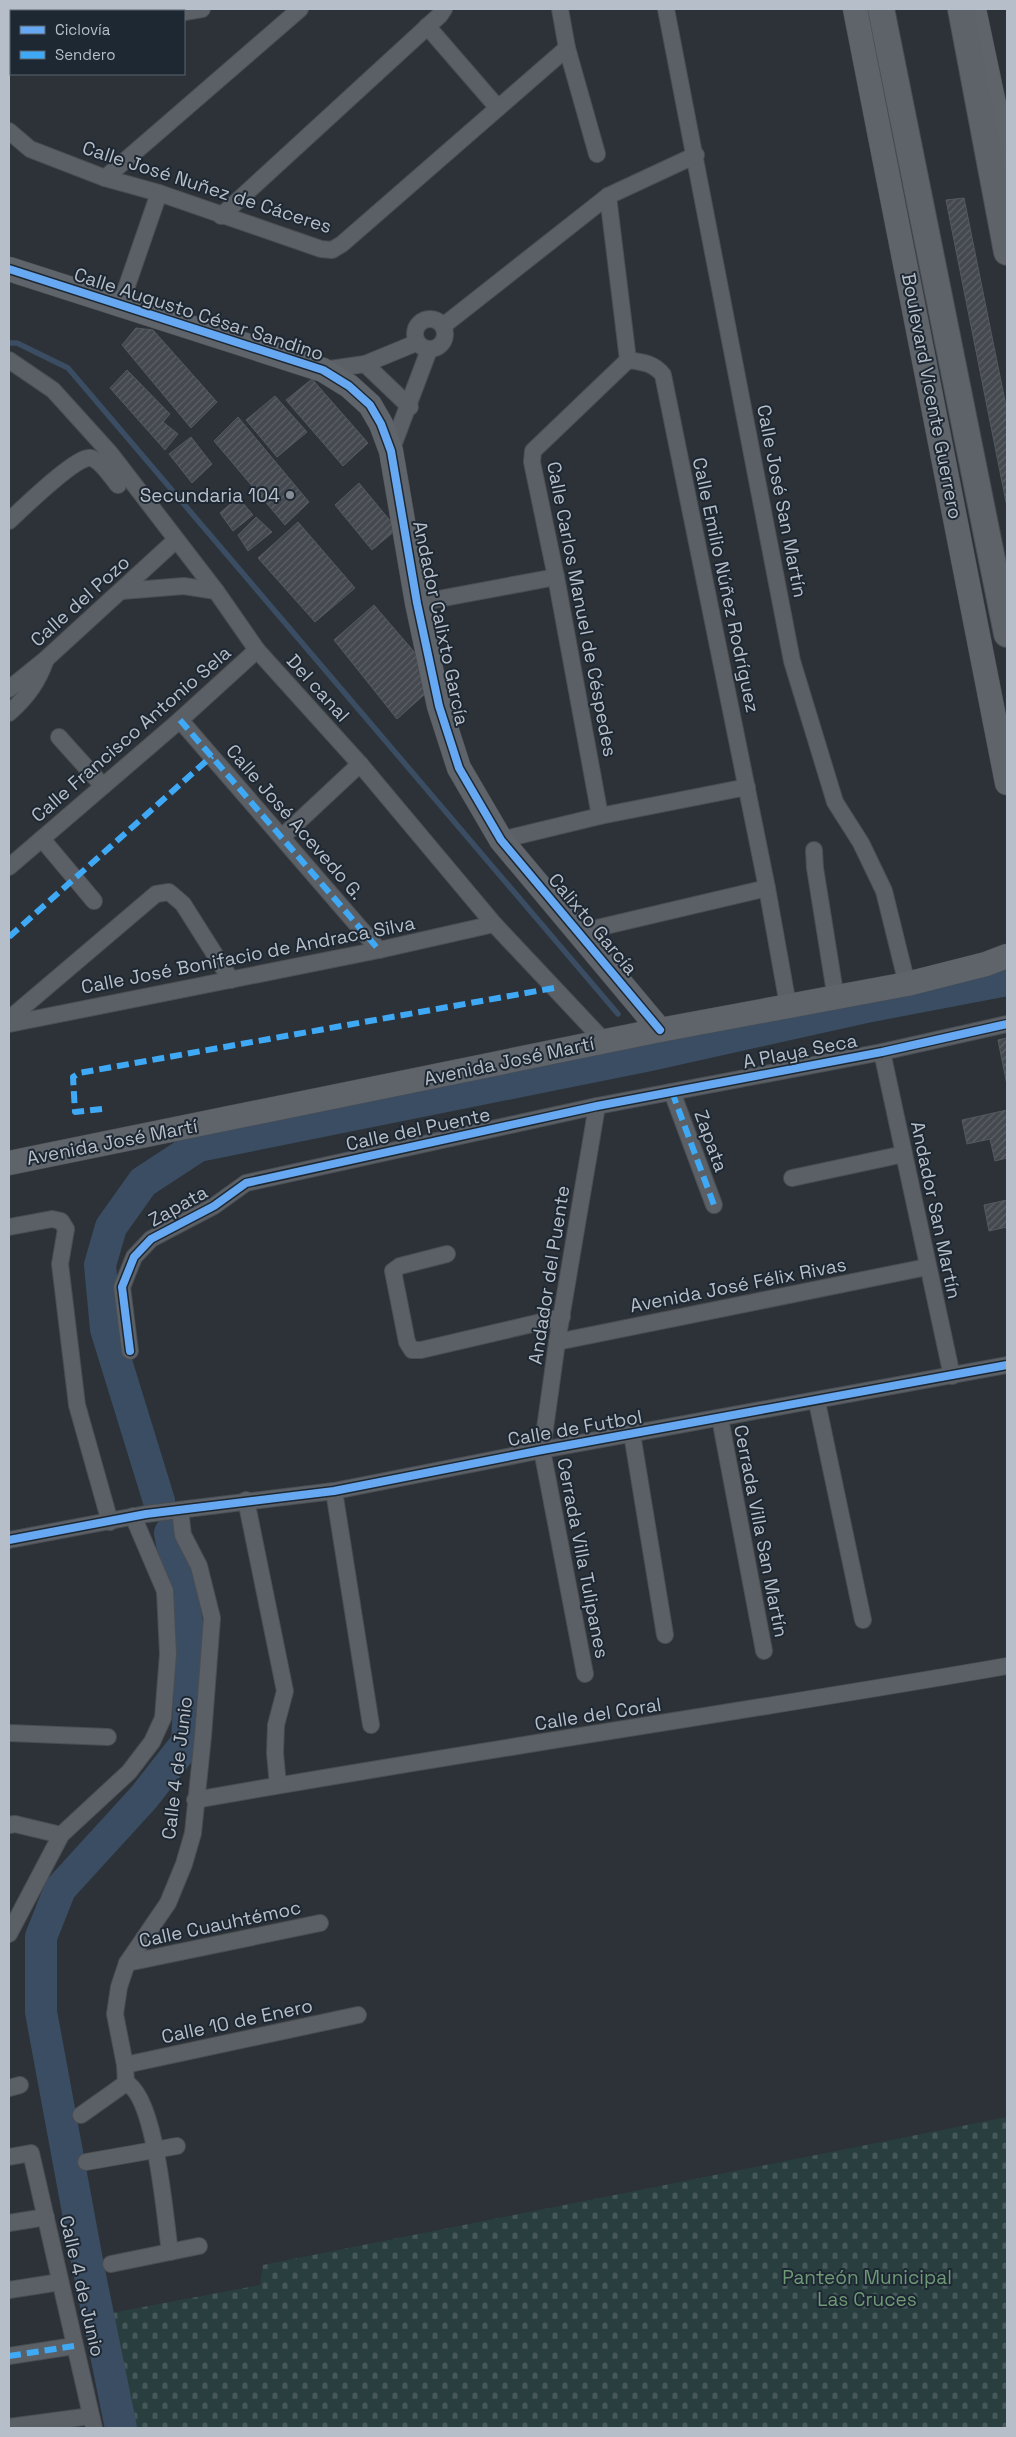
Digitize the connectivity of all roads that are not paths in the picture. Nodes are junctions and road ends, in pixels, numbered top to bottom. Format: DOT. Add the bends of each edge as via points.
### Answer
graph roads {
  1 [pos="202,9"];
  2 [pos="300,9"];
  3 [pos="444,9"];
  4 [pos="560,9"];
  5 [pos="666,9"];
  6 [pos="855,9"];
  7 [pos="881,9"];
  8 [pos="961,9"];
  9 [pos="974,9"];
  10 [pos="185,12"];
  11 [pos="428,26"];
  12 [pos="567,48"];
  13 [pos="498,108"];
  14 [pos="9,131"];
  15 [pos="597,154"];
  16 [pos="696,155"];
  17 [pos="1007,165"];
  18 [pos="105,178"];
  19 [pos="160,193"];
  20 [pos="608,196"];
  21 [pos="221,216"];
  22 [pos="1007,252"];
  23 [pos="9,269"];
  24 [pos="120,306"];
  25 [pos="443,326"];
  26 [pos="423,346"];
  27 [pos="9,360"];
  28 [pos="628,360"];
  29 [pos="365,364"];
  30 [pos="323,370"];
  31 [pos="370,405"];
  32 [pos="410,407"];
  33 [pos="391,451"];
  34 [pos="118,485"];
  35 [pos="10,516"];
  36 [pos="176,540"];
  37 [pos="556,577"];
  38 [pos="122,591"];
  39 [pos="216,591"];
  40 [pos="417,603"];
  41 [pos="1007,634"];
  42 [pos="257,650"];
  43 [pos="46,659"];
  44 [pos="9,690"];
  45 [pos="9,713"];
  46 [pos="180,720"];
  47 [pos="59,737"];
  48 [pos="360,764"];
  49 [pos="1007,783"];
  50 [pos="103,786"];
  51 [pos="747,787"];
  52 [pos="600,816"];
  53 [pos="282,836"];
  54 [pos="42,839"];
  55 [pos="501,840"];
  56 [pos="814,850"];
  57 [pos="9,867"];
  58 [pos="767,888"];
  59 [pos="94,901"];
  60 [pos="494,924"];
  61 [pos="580,932"];
  62 [pos="380,950"];
  63 [pos="1007,956"];
  64 [pos="231,980"];
  65 [pos="907,984"];
  66 [pos="836,999"];
  67 [pos="788,1006"];
  68 [pos="9,1019"];
  69 [pos="9,1024"];
  70 [pos="1007,1024"];
  71 [pos="660,1030"];
  72 [pos="604,1041"];
  73 [pos="882,1052"];
  74 [pos="672,1092"];
  75 [pos="597,1106"];
  76 [pos="904,1154"];
  77 [pos="9,1163"];
  78 [pos="792,1178"];
  79 [pos="246,1183"];
  80 [pos="714,1204"];
  81 [pos="9,1226"];
  82 [pos="447,1254"];
  83 [pos="927,1267"];
  84 [pos="562,1317"];
  85 [pos="557,1342"];
  86 [pos="130,1351"];
  87 [pos="1007,1365"];
  88 [pos="952,1376"];
  89 [pos="817,1402"];
  90 [pos="720,1418"];
  91 [pos="632,1434"];
  92 [pos="542,1450"];
  93 [pos="334,1491"];
  94 [pos="246,1500"];
  95 [pos="180,1510"];
  96 [pos="140,1515"];
  97 [pos="110,1522"];
  98 [pos="9,1540"];
  99 [pos="863,1620"];
  100 [pos="666,1635"];
  101 [pos="764,1652"];
  102 [pos="1007,1666"];
  103 [pos="585,1674"];
  104 [pos="371,1725"];
  105 [pos="9,1732"];
  106 [pos="108,1737"];
  107 [pos="278,1785"];
  108 [pos="195,1800"];
  109 [pos="9,1825"];
  110 [pos="61,1835"];
  111 [pos="320,1923"];
  112 [pos="9,1932"];
  113 [pos="128,1963"];
  114 [pos="358,2016"];
  115 [pos="125,2065"];
  116 [pos="126,2083"];
  117 [pos="81,2116"];
  118 [pos="177,2146"];
  119 [pos="156,2149"];
  120 [pos="9,2157"];
  121 [pos="86,2162"];
  122 [pos="46,2217"];
  123 [pos="9,2223"];
  124 [pos="199,2246"];
  125 [pos="170,2252"];
  126 [pos="111,2264"];
  127 [pos="60,2282"];
  128 [pos="9,2290"];
  129 [pos="74,2346"];
  130 [pos="9,2356"];
  131 [pos="92,2422"];
  132 [pos="9,2427"];
  1 -- 10 [label="street"];
  2 -- 18 [label="street"];
  3 -- 11 [label="street"];
  4 -- 12 [label="street"];
  5 -- 16 [label="street, Calle José San Martín"];
  6 -- 49 [label="main road, Boulevard Vicente Guerrero"];
  7 -- 41 [label="main road"];
  8 -- 22 [label="main road"];
  9 -- 17 [label="main road"];
  11 -- 13 [label="street"];
  11 -- 21 [label="street"];
  12 -- 13 [label="street, Calle José Nuñez de Cáceres"];
  12 -- 15 [label="street"];
  13 -- 21 [label="street, Calle José Nuñez de Cáceres" via="332,250"];
  14 -- 18 [label="street, Calle José Nuñez de Cáceres" via="30,149"];
  16 -- 20 [label="street"];
  16 -- 65 [label="street, Calle José San Martín" via="792,660 835,802 861,843 884,891"];
  18 -- 19 [label="street, Calle José Nuñez de Cáceres"];
  19 -- 21 [label="street, Calle José Nuñez de Cáceres"];
  19 -- 24 [label="street"];
  20 -- 25 [label="street"];
  20 -- 28 [label="street"];
  23 -- 24 [label="main road, Calle Augusto César Sandino"];
  24 -- 30 [label="main road, Calle Augusto César Sandino"];
  25 -- 26 [label="street" via="445,337 440,346"];
  25 -- 26 [label="street" via="436,320 426,319 418,324 414,333"];
  26 -- 29 [label="street"];
  26 -- 32 [label="street"];
  27 -- 36 [label="street, Del canal" via="53,390 110,453"];
  28 -- 37 [label="street, Calle Carlos Manuel de Céspedes" via="533,451 532,462"];
  28 -- 51 [label="street, Calle Emilio Núñez Rodríguez" via="650,364 663,375"];
  29 -- 30 [label="street"];
  29 -- 32 [label="street"];
  30 -- 31 [label="main road, Calle Augusto César Sandino" via="349,386"];
  31 -- 33 [label="main road, Andador Calixto García"];
  32 -- 33 [label="street"];
  33 -- 40 [label="main road, Andador Calixto García"];
  34 -- 35 [label="street" via="99,463 85,458"];
  36 -- 38 [label="street, Calle del Pozo"];
  36 -- 39 [label="street, Del canal"];
  37 -- 40 [label="street"];
  37 -- 52 [label="street, Calle Carlos Manuel de Céspedes"];
  38 -- 39 [label="street" via="184,586"];
  38 -- 43 [label="street, Calle del Pozo"];
  39 -- 42 [label="street, Del canal"];
  40 -- 55 [label="main road, Andador Calixto García" via="439,706 459,768"];
  42 -- 46 [label="street, Calle Francisco Antonio Sela"];
  42 -- 48 [label="street, Del canal"];
  43 -- 44 [label="street, Calle del Pozo"];
  43 -- 45 [label="street" via="39,680"];
  46 -- 50 [label="street, Calle Francisco Antonio Sela"];
  46 -- 53 [label="street, Calle José Acevedo G."];
  47 -- 50 [label="street"];
  48 -- 53 [label="street"];
  48 -- 60 [label="street, Del canal"];
  50 -- 54 [label="street, Calle Francisco Antonio Sela"];
  51 -- 52 [label="street"];
  51 -- 58 [label="street, Calle Emilio Núñez Rodríguez"];
  52 -- 55 [label="street"];
  53 -- 62 [label="street, Calle José Acevedo G."];
  54 -- 57 [label="street, Calle Francisco Antonio Sela"];
  54 -- 59 [label="street"];
  55 -- 61 [label="main road, Calixto García"];
  56 -- 66 [label="street"];
  58 -- 61 [label="street"];
  58 -- 67 [label="street, Calle Emilio Núñez Rodríguez"];
  60 -- 62 [label="street, Calle José Bonifacio de Andraca Silva"];
  60 -- 72 [label="street, Del canal"];
  61 -- 71 [label="main road, Calixto García"];
  62 -- 64 [label="street, Calle José Bonifacio de Andraca Silva"];
  63 -- 65 [label="main road, Avenida José Martí"];
  64 -- 68 [label="street" via="183,904 169,892 156,894"];
  64 -- 69 [label="street, Calle José Bonifacio de Andraca Silva"];
  65 -- 66 [label="main road, Avenida José Martí"];
  66 -- 67 [label="main road, Avenida José Martí"];
  67 -- 71 [label="main road, Avenida José Martí"];
  70 -- 73 [label="street, A Playa Seca"];
  71 -- 72 [label="main road, Avenida José Martí"];
  72 -- 77 [label="main road, Avenida José Martí"];
  73 -- 74 [label="street, A Playa Seca"];
  73 -- 76 [label="street, Andador San Martín"];
  74 -- 75 [label="street, A Playa Seca"];
  74 -- 80 [label="street, Zapata"];
  75 -- 79 [label="street, Calle del Puente"];
  75 -- 84 [label="street, Andador del Puente"];
  76 -- 78 [label="street"];
  76 -- 83 [label="street, Andador San Martín"];
  79 -- 86 [label="street, Zapata" via="214,1206 151,1239 134,1257 122,1287"];
  81 -- 97 [label="street" via="52,1219 61,1221 66,1229 60,1264 77,1405"];
  82 -- 84 [label="street" via="400,1266 393,1271 407,1342 412,1350"];
  83 -- 85 [label="street, Avenida José Félix Rivas"];
  83 -- 88 [label="street, Andador San Martín"];
  84 -- 85 [label="street, Andador del Puente"];
  85 -- 92 [label="street, Andador del Puente"];
  87 -- 88 [label="street, Calle de Futbol"];
  88 -- 89 [label="street, Calle de Futbol"];
  89 -- 90 [label="street, Calle de Futbol"];
  89 -- 99 [label="street"];
  90 -- 91 [label="street, Calle de Futbol"];
  90 -- 101 [label="street, Cerrada Villa San Martín"];
  91 -- 92 [label="street, Calle de Futbol"];
  91 -- 100 [label="street"];
  92 -- 93 [label="street, Calle de Futbol"];
  92 -- 103 [label="street, Cerrada Villa Tulipanes"];
  93 -- 94 [label="street, Calle de Futbol"];
  93 -- 104 [label="street"];
  94 -- 95 [label="street, Calle de Futbol"];
  94 -- 107 [label="street" via="285,1691 276,1725"];
  95 -- 96 [label="street, Calle de Futbol"];
  95 -- 108 [label="street, Calle 4 de Junio" via="183,1535 199,1566 212,1618"];
  96 -- 97 [label="street, Calle de Futbol"];
  96 -- 110 [label="street" via="165,1591 168,1654 162,1718 152,1742 130,1772"];
  97 -- 98 [label="street, Calle de Futbol"];
  102 -- 107 [label="street, Calle del Coral"];
  105 -- 106 [label="street"];
  107 -- 108 [label="street, Calle del Coral"];
  108 -- 113 [label="street, Calle 4 de Junio" via="193,1833 168,1903"];
  109 -- 110 [label="street"];
  110 -- 112 [label="street"];
  111 -- 113 [label="street, Calle Cuauhtémoc"];
  113 -- 115 [label="street, Calle 4 de Junio" via="119,1986 115,2014"];
  114 -- 115 [label="street, Calle 10 de Enero"];
  115 -- 116 [label="street, Calle 4 de Junio"];
  116 -- 117 [label="street"];
  116 -- 119 [label="street" via="134,2087 140,2097"];
  118 -- 119 [label="street"];
  119 -- 121 [label="street"];
  119 -- 125 [label="street"];
  120 -- 122 [label="street, Calle 4 de Junio" via="31,2153"];
  122 -- 123 [label="street"];
  122 -- 127 [label="street, Calle 4 de Junio"];
  124 -- 125 [label="street"];
  125 -- 126 [label="street"];
  127 -- 128 [label="street"];
  127 -- 129 [label="street, Calle 4 de Junio"];
  129 -- 130 [label="street"];
  129 -- 131 [label="street, Calle 4 de Junio"];
  131 -- 132 [label="street"];
}
